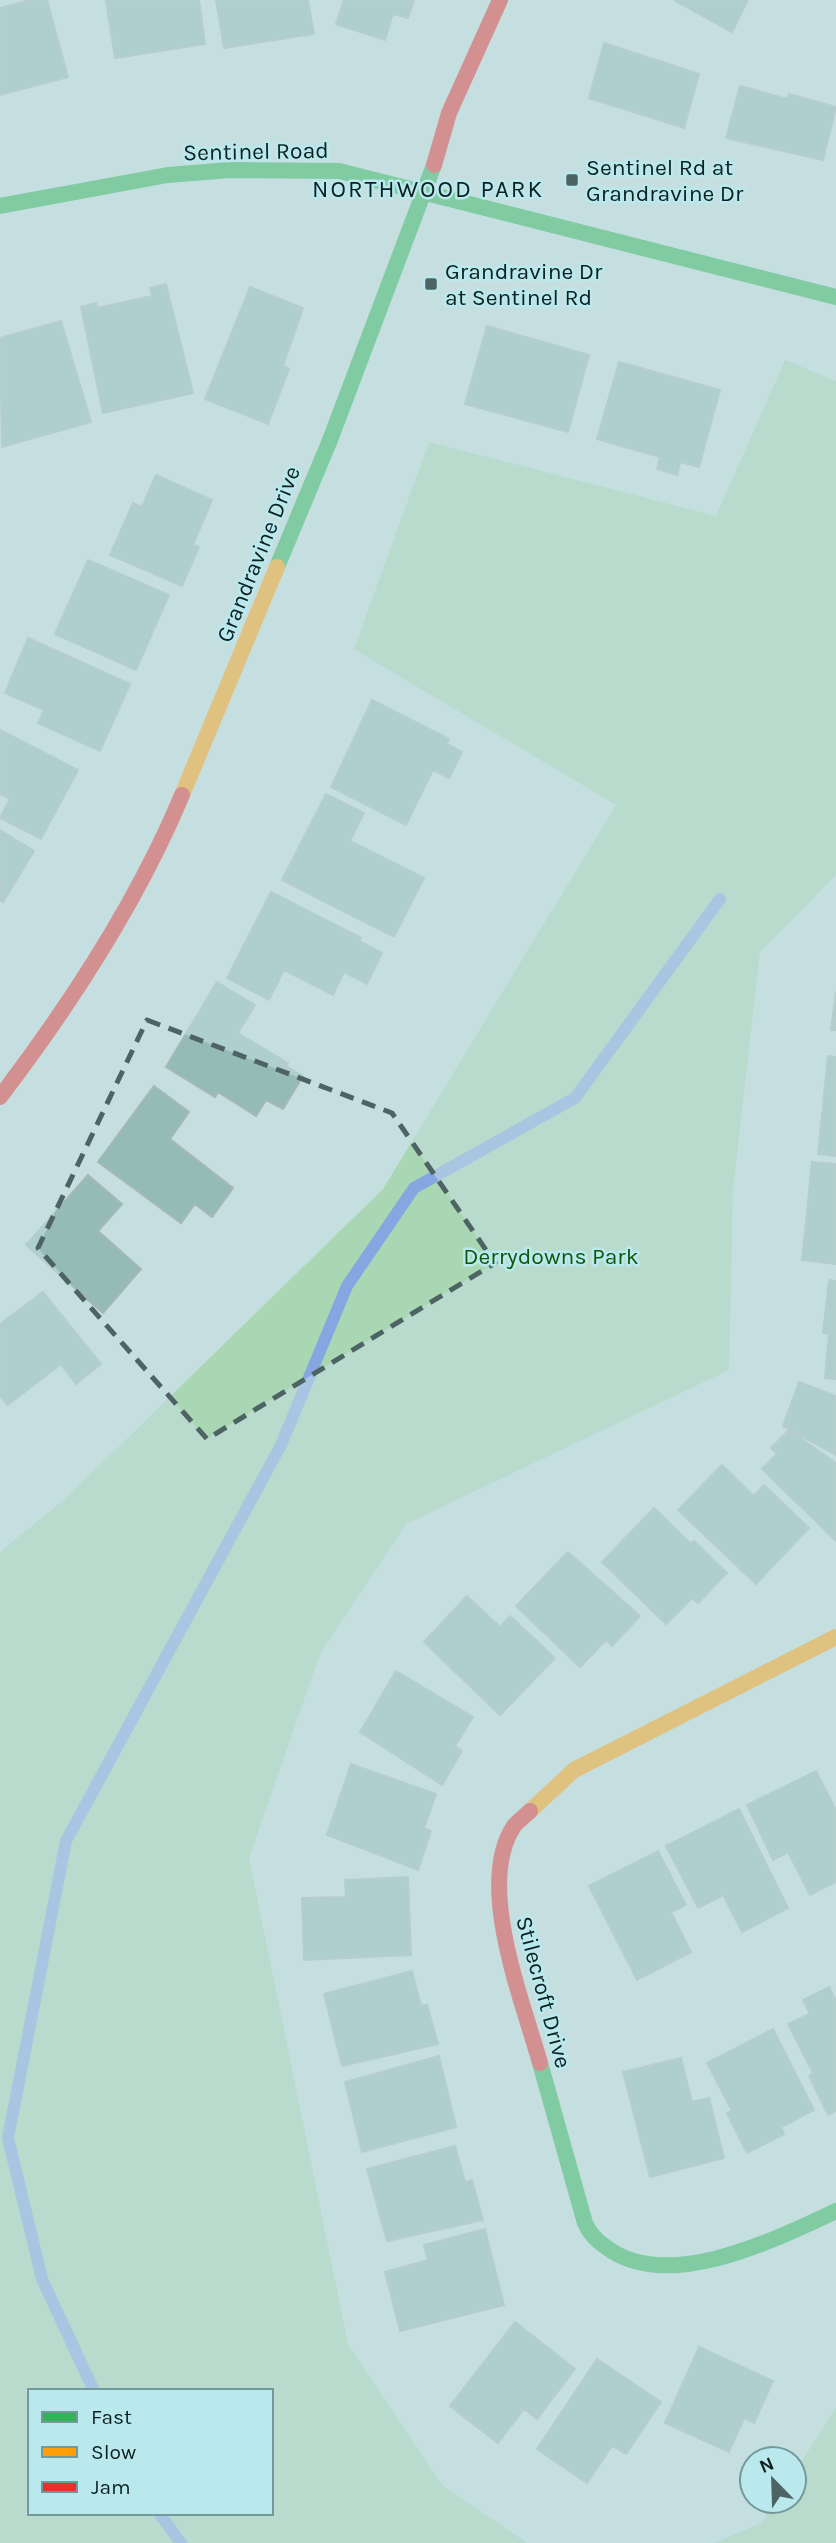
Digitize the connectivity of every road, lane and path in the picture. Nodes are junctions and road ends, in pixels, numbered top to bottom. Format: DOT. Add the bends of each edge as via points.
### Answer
graph roads {
  1 [pos="500,0"];
  2 [pos="426,191"];
  3 [pos="0,206"];
  4 [pos="836,297"];
  5 [pos="0,1097"];
  6 [pos="836,1637"];
  7 [pos="836,2211"];
  1 -- 2 [label="street, Grandravine Drive" via="450,113"];
  2 -- 3 [label="street, Sentinel Road" via="339,171 230,170 155,177"];
  2 -- 4 [label="street, Sentinel Road"];
  2 -- 5 [label="street, Grandravine Drive" via="330,440 175,812 106,942 52,1028"];
  6 -- 7 [label="street, Stilecroft Drive" via="574,1770 514,1826 504,1850 498,1897 554,2116 591,2236 611,2253 634,2262 679,2264 729,2256"];
}
